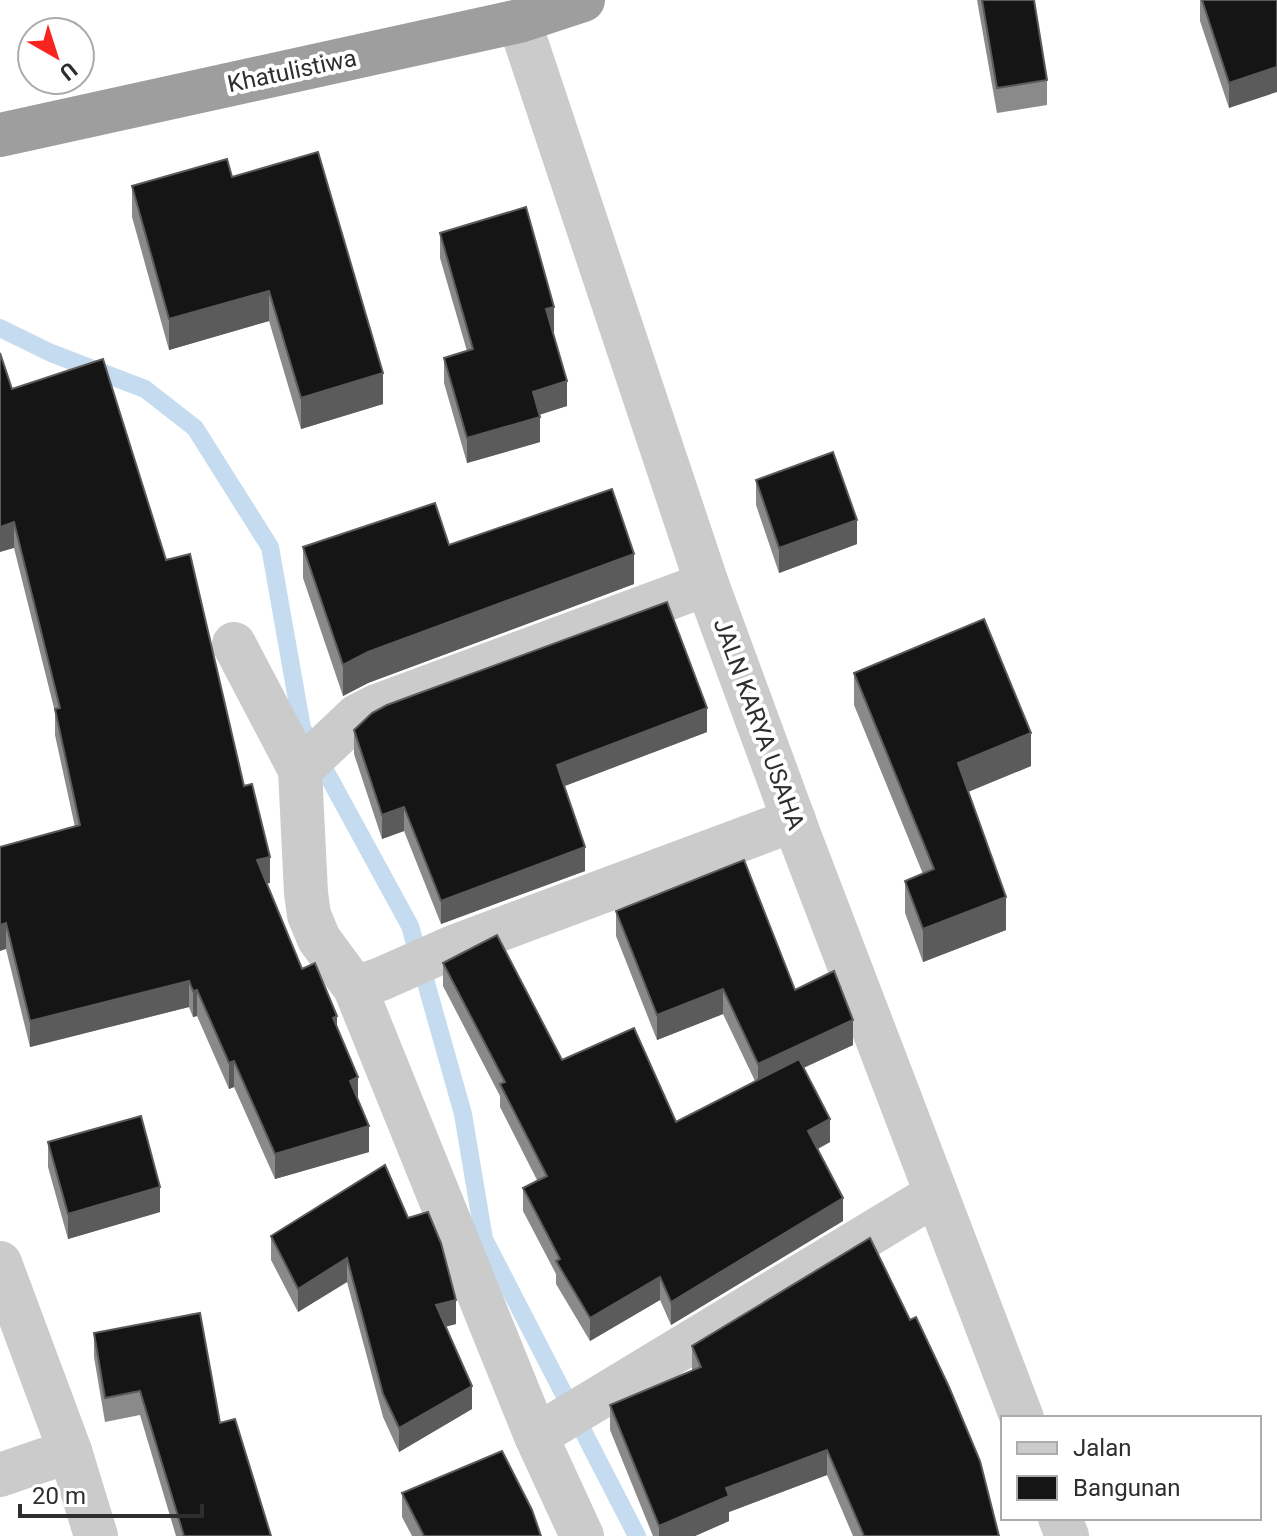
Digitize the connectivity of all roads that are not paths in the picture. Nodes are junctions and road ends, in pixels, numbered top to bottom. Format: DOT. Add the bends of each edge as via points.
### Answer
graph roads {
  1 [pos="583,0"];
  2 [pos="519,21"];
  3 [pos="0,135"];
  4 [pos="707,584"];
  5 [pos="234,644"];
  6 [pos="314,757"];
  7 [pos="794,820"];
  8 [pos="368,984"];
  9 [pos="936,1194"];
  10 [pos="0,1263"];
  11 [pos="1021,1416"];
  12 [pos="566,1418"];
  13 [pos="70,1451"];
  14 [pos="0,1475"];
  15 [pos="96,1536"];
  16 [pos="582,1536"];
  1 -- 2 [label="highway, Khatulistiwa"];
  2 -- 3 [label="highway, Khatulistiwa"];
  2 -- 4 [label="street, JALN KARYA USAHA"];
  4 -- 6 [label="street" via="377,706 357,716"];
  4 -- 7 [label="street, JALN KARYA USAHA"];
  5 -- 6 [label="street"];
  6 -- 8 [label="street" via="309,915 319,939"];
  7 -- 8 [label="street"];
  7 -- 9 [label="street, JALN KARYA USAHA"];
  8 -- 12 [label="street"];
  9 -- 11 [label="street, JALN KARYA USAHA"];
  9 -- 12 [label="street"];
  10 -- 13 [label="street"];
  12 -- 16 [label="street"];
  13 -- 14 [label="street"];
  13 -- 15 [label="street"];
}
